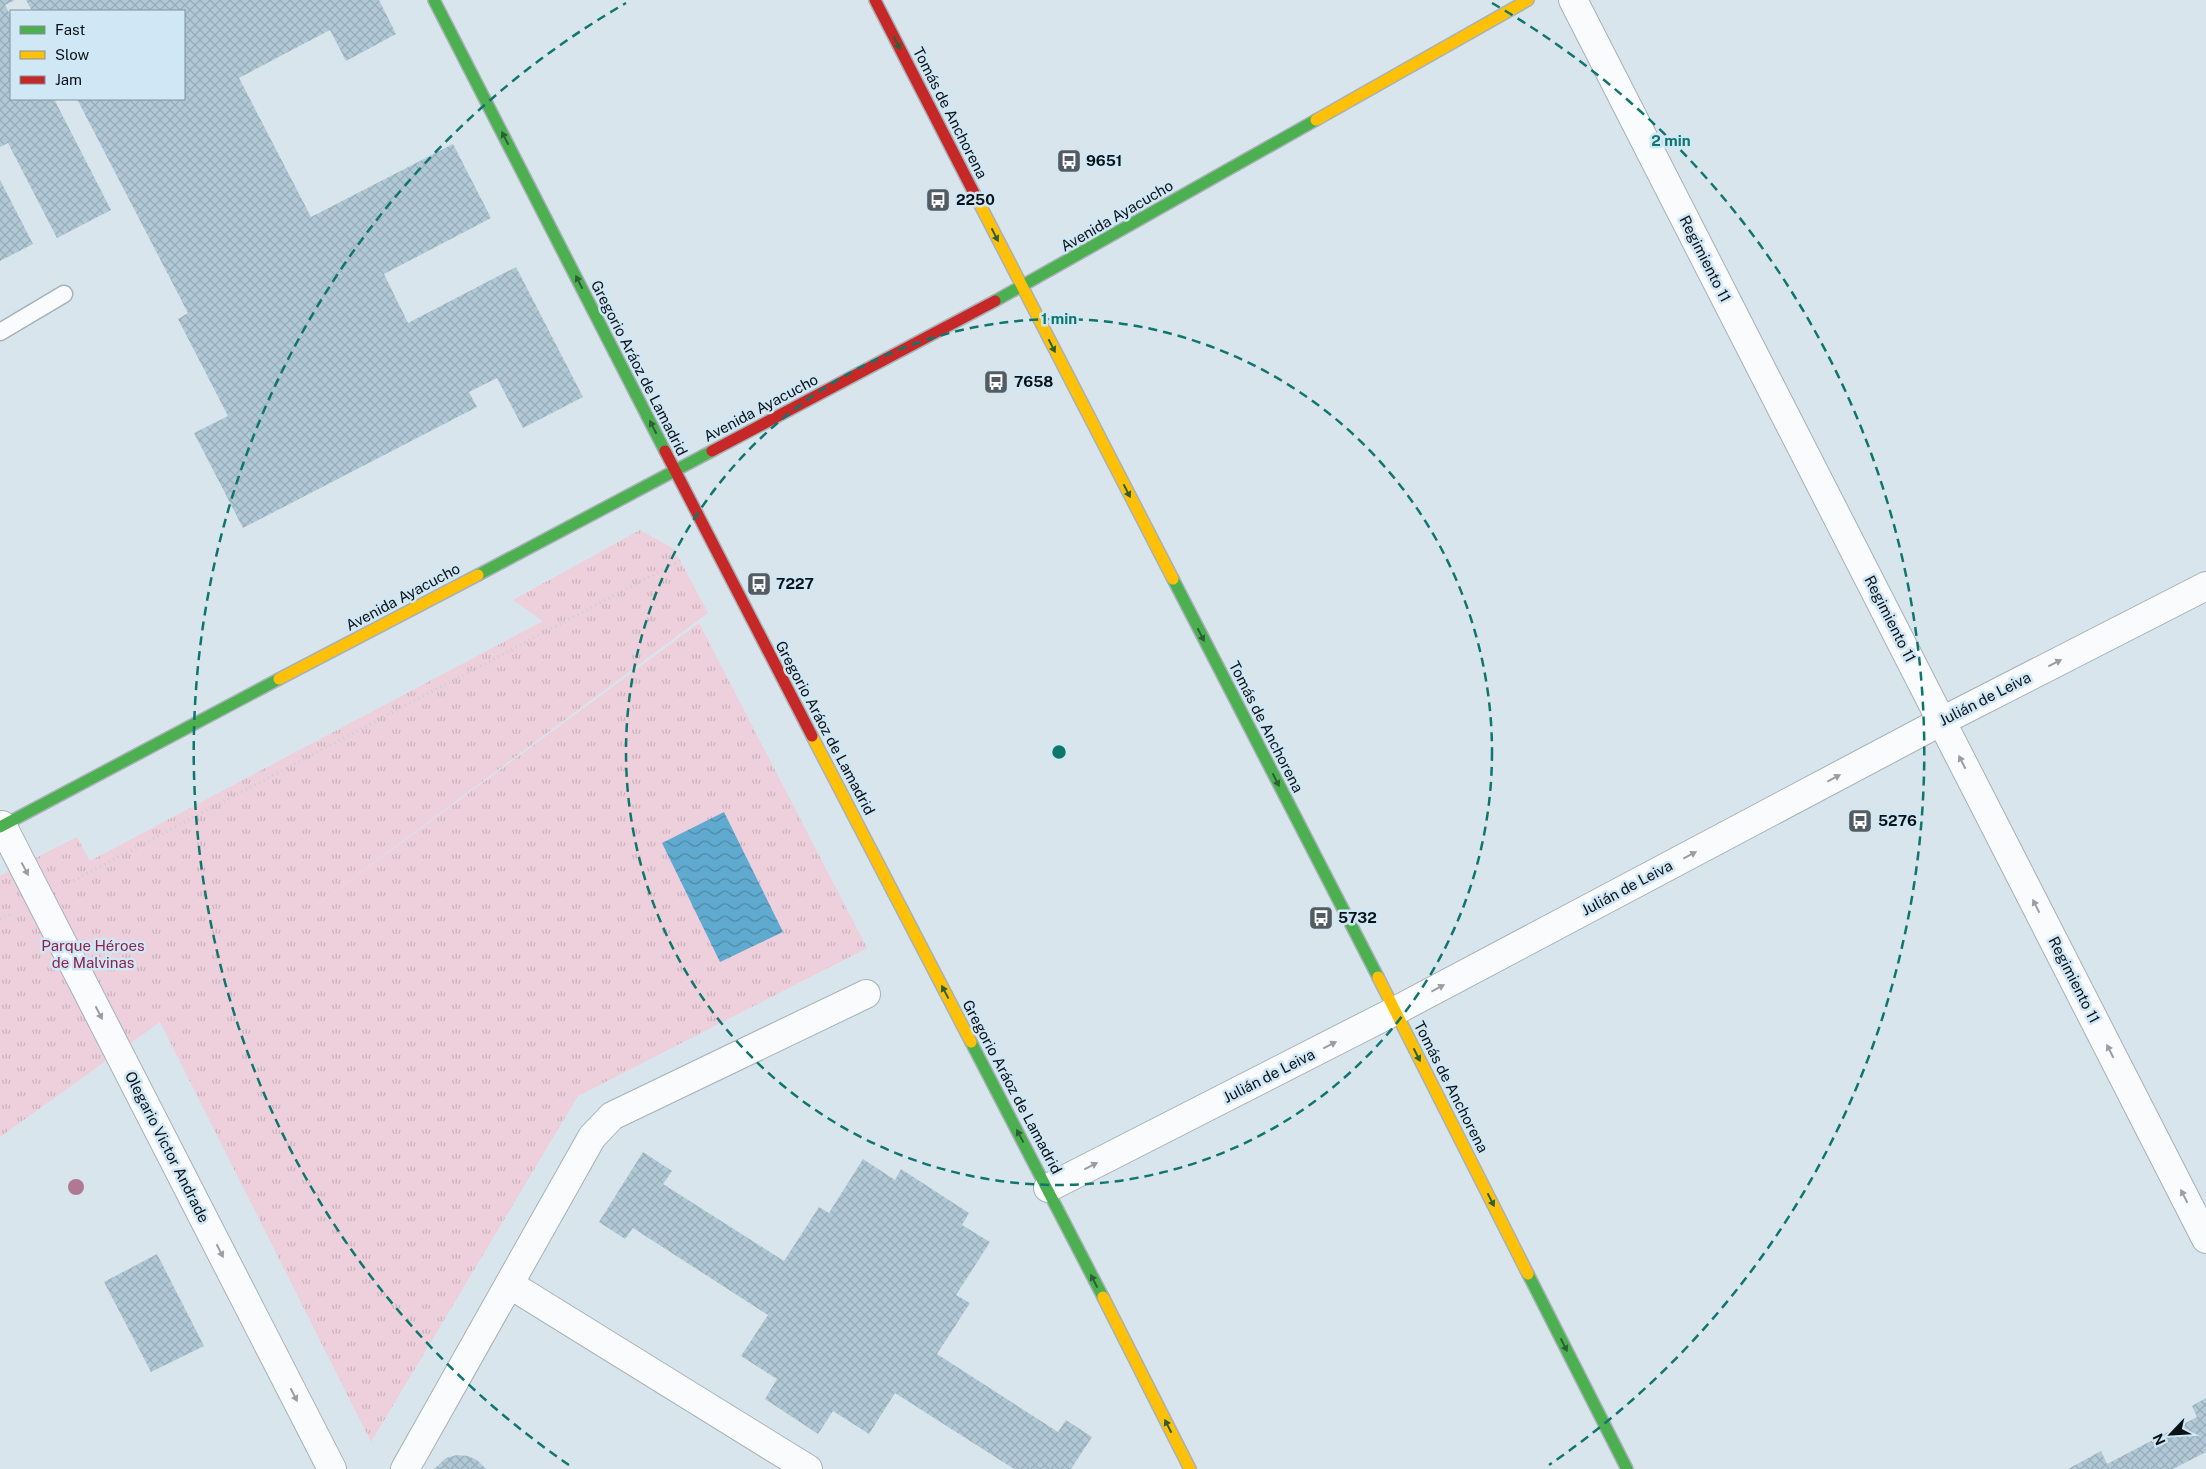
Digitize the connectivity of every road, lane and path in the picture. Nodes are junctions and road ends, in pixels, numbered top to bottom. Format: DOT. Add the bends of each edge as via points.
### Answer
graph roads {
  1 [pos="434,0"];
  2 [pos="875,0"];
  3 [pos="1528,0"];
  4 [pos="1573,0"];
  5 [pos="1022,287"];
  6 [pos="64,294"];
  7 [pos="0,332"];
  8 [pos="675,471"];
  9 [pos="711,542"];
  10 [pos="2206,586"];
  11 [pos="1942,721"];
  12 [pos="1,826"];
  13 [pos="40,898"];
  14 [pos="0,919"];
  15 [pos="866,994"];
  16 [pos="1395,1011"];
  17 [pos="1048,1188"];
  18 [pos="2206,1239"];
  19 [pos="509,1284"];
  20 [pos="332,1469"];
  21 [pos="405,1469"];
  22 [pos="808,1469"];
  23 [pos="1190,1469"];
  24 [pos="1627,1469"];
  8 -- 1 [label="street, Gregorio Aráoz de Lamadrid, one-way"];
  2 -- 5 [label="street, Tomás de Anchorena, one-way"];
  3 -- 5 [label="street, Avenida Ayacucho"];
  4 -- 11 [label="street, Regimiento 11"];
  5 -- 8 [label="street, Avenida Ayacucho"];
  5 -- 16 [label="street, Tomás de Anchorena, one-way"];
  6 -- 7 [label="lane"];
  8 -- 9 [label="street, Gregorio Aráoz de Lamadrid"];
  8 -- 12 [label="street, Avenida Ayacucho"];
  9 -- 13 [label="path"];
  17 -- 9 [label="street, Gregorio Aráoz de Lamadrid, one-way"];
  11 -- 10 [label="street, Julián de Leiva, one-way"];
  16 -- 11 [label="street, Julián de Leiva, one-way"];
  18 -- 11 [label="street, Regimiento 11, one-way"];
  12 -- 13 [label="street, Olegario Victor Andrade, one-way"];
  13 -- 14 [label="path"];
  13 -- 20 [label="street, Olegario Victor Andrade, one-way"];
  15 -- 19 [label="street" via="612,1116 592,1137"];
  17 -- 16 [label="street, Julián de Leiva, one-way"];
  16 -- 24 [label="street, Tomás de Anchorena, one-way"];
  23 -- 17 [label="street, Gregorio Aráoz de Lamadrid, one-way"];
  19 -- 21 [label="street"];
  19 -- 22 [label="street"];
}
